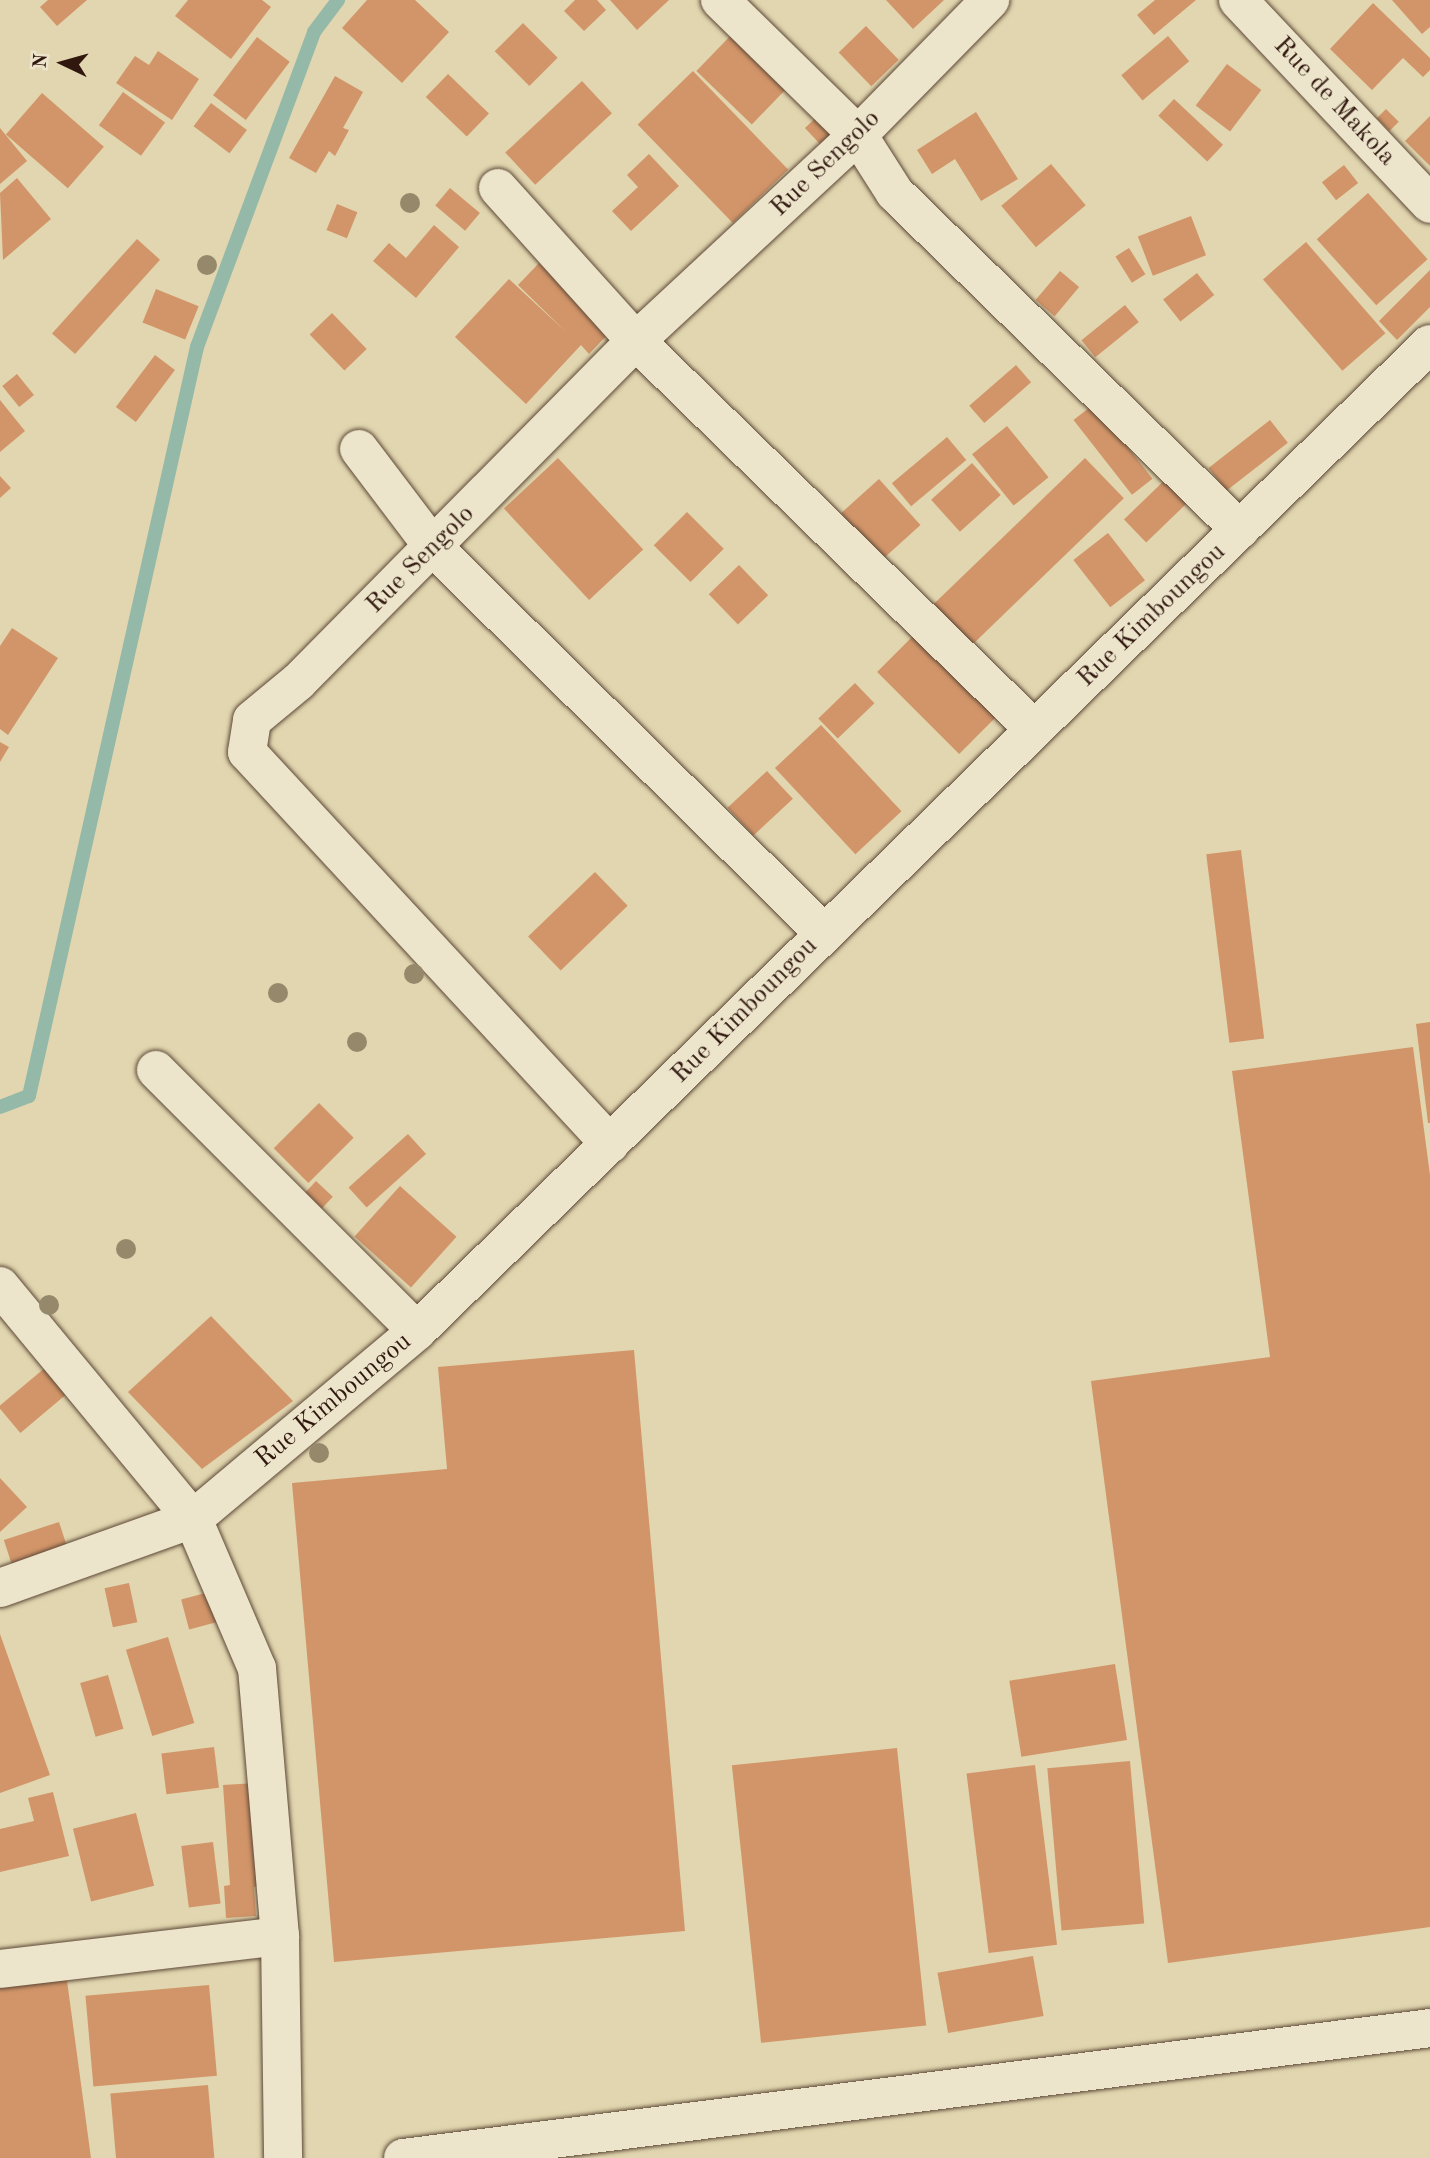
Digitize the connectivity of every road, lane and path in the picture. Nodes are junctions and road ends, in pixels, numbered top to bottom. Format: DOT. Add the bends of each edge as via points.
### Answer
graph roads {
  1 [pos="720,0"];
  2 [pos="990,0"];
  3 [pos="1238,0"];
  4 [pos="858,135"];
  5 [pos="498,188"];
  6 [pos="1430,204"];
  7 [pos="636,341"];
  8 [pos="1430,344"];
  9 [pos="359,449"];
  10 [pos="1240,530"];
  11 [pos="435,548"];
  12 [pos="1034,729"];
  13 [pos="824,933"];
  14 [pos="156,1070"];
  15 [pos="610,1144"];
  16 [pos="0,1286"];
  17 [pos="417,1331"];
  18 [pos="193,1520"];
  19 [pos="0,1588"];
  20 [pos="280,1936"];
  21 [pos="0,1969"];
  22 [pos="1430,2028"];
  23 [pos="284,2158"];
  24 [pos="402,2158"];
  1 -- 4 [label="street"];
  2 -- 4 [label="street, Rue Sengolo"];
  3 -- 6 [label="street, Rue de Makola"];
  4 -- 7 [label="street, Rue Sengolo"];
  4 -- 10 [label="street" via="895,193"];
  5 -- 7 [label="street"];
  7 -- 11 [label="street, Rue Sengolo"];
  7 -- 12 [label="street"];
  8 -- 10 [label="street, Rue Kimboungou"];
  9 -- 11 [label="street"];
  10 -- 12 [label="street, Rue Kimboungou"];
  11 -- 13 [label="street"];
  11 -- 15 [label="street, Rue Sengolo" via="298,682 252,720 247,752"];
  12 -- 13 [label="street, Rue Kimboungou"];
  13 -- 15 [label="street, Rue Kimboungou"];
  14 -- 17 [label="street"];
  15 -- 17 [label="street, Rue Kimboungou"];
  16 -- 18 [label="street"];
  17 -- 18 [label="street, Rue Kimboungou"];
  18 -- 19 [label="street, Rue Kimboungou"];
  18 -- 20 [label="street" via="257,1668"];
  20 -- 21 [label="street"];
  20 -- 23 [label="street"];
  22 -- 24 [label="street"];
}
